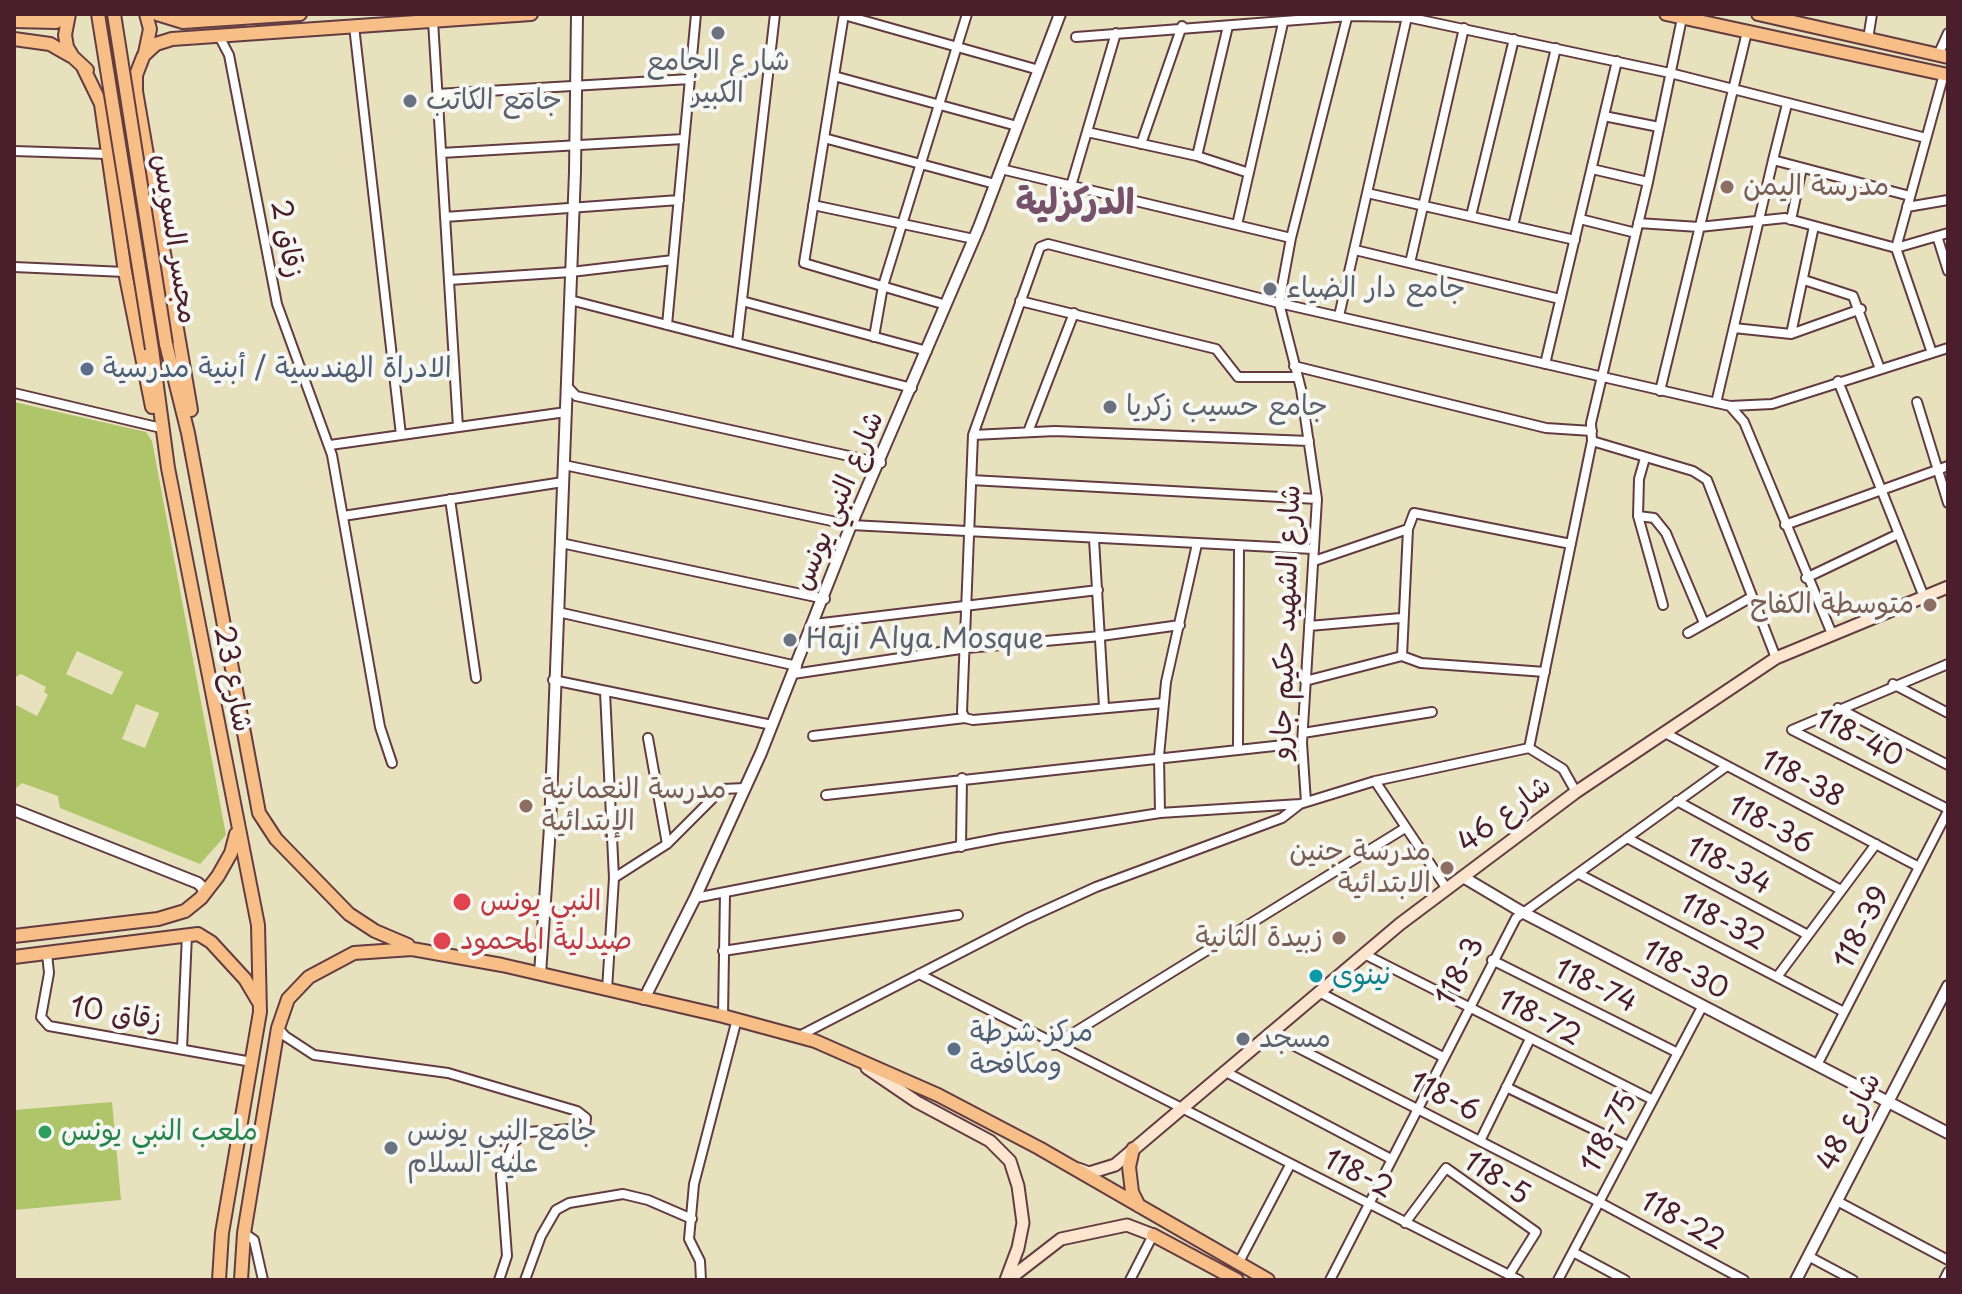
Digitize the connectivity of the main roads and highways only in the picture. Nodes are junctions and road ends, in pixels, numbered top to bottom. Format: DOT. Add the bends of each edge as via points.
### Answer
graph roads {
  1 [pos="68,14"];
  2 [pos="98,14"];
  3 [pos="114,14"];
  4 [pos="146,14"];
  5 [pos="157,14"];
  6 [pos="300,14"];
  7 [pos="531,14"];
  8 [pos="1666,14"];
  9 [pos="1758,14"];
  10 [pos="206,18"];
  11 [pos="1804,19"];
  12 [pos="14,21"];
  13 [pos="14,39"];
  14 [pos="144,56"];
  15 [pos="1943,56"];
  16 [pos="73,57"];
  17 [pos="83,67"];
  18 [pos="1946,74"];
  19 [pos="168,468"];
  20 [pos="195,469"];
  21 [pos="1948,587"];
  22 [pos="236,827"];
  23 [pos="14,936"];
  24 [pos="431,951"];
  25 [pos="14,957"];
  26 [pos="260,1012"];
  27 [pos="865,1066"];
  28 [pos="1133,1149"];
  29 [pos="1061,1160"];
  30 [pos="1144,1211"];
  31 [pos="222,1233"];
  32 [pos="244,1233"];
  33 [pos="1153,1235"];
  34 [pos="219,1280"];
  35 [pos="241,1280"];
  36 [pos="1007,1280"];
  37 [pos="1237,1280"];
  38 [pos="1268,1280"];
  1 -- 12 [label="main road" via="56,22"];
  1 -- 16 [label="main road" via="65,35"];
  2 -- 19 [label="main road, مجسر السويس, bridge"];
  3 -- 20 [label="main road, مجسر السويس, bridge" via="166,344"];
  4 -- 14 [label="main road" via="150,29"];
  5 -- 10 [label="main road" via="183,22"];
  6 -- 10 [label="main road"];
  7 -- 14 [label="main road" via="163,41"];
  8 -- 18 [label="main road"];
  9 -- 11 [label="main road"];
  11 -- 15 [label="main road"];
  13 -- 16 [label="main road" via="50,44"];
  14 -- 17 [label="main road" via="122,73 108,75"];
  14 -- 20 [label="main road" via="136,91 191,409"];
  16 -- 17 [label="main road"];
  17 -- 19 [label="main road" via="101,104 125,272"];
  19 -- 22 [label="main road, شارع 23"];
  20 -- 24 [label="main road, شارع 23" via="259,813 276,839 343,908 386,937"];
  21 -- 28 [label="main road, شارع 46" via="1776,658 1576,792 1364,954"];
  22 -- 23 [label="main road" via="231,853 201,898 185,911 158,919"];
  22 -- 26 [label="main road, شارع 23" via="253,898"];
  24 -- 27 [label="main road" via="737,1019 799,1036"];
  24 -- 32 [label="main road" via="365,950 345,957 298,986 284,1007"];
  25 -- 26 [label="main road" via="187,934 207,939 228,960 255,991"];
  26 -- 31 [label="main road, شارع 23"];
  27 -- 29 [label="main road" via="938,1095"];
  27 -- 36 [label="main road" via="917,1102 990,1141 1010,1161 1023,1223"];
  28 -- 29 [label="main road, شارع 46" via="1104,1170 1089,1173"];
  28 -- 30 [label="main road" via="1132,1192"];
  29 -- 30 [label="main road"];
  30 -- 38 [label="main road"];
  31 -- 32 [label="main road"];
  31 -- 34 [label="main road, شارع 23"];
  32 -- 35 [label="main road"];
  33 -- 36 [label="main road" via="1127,1225 1061,1239"];
  33 -- 37 [label="main road"];
}
